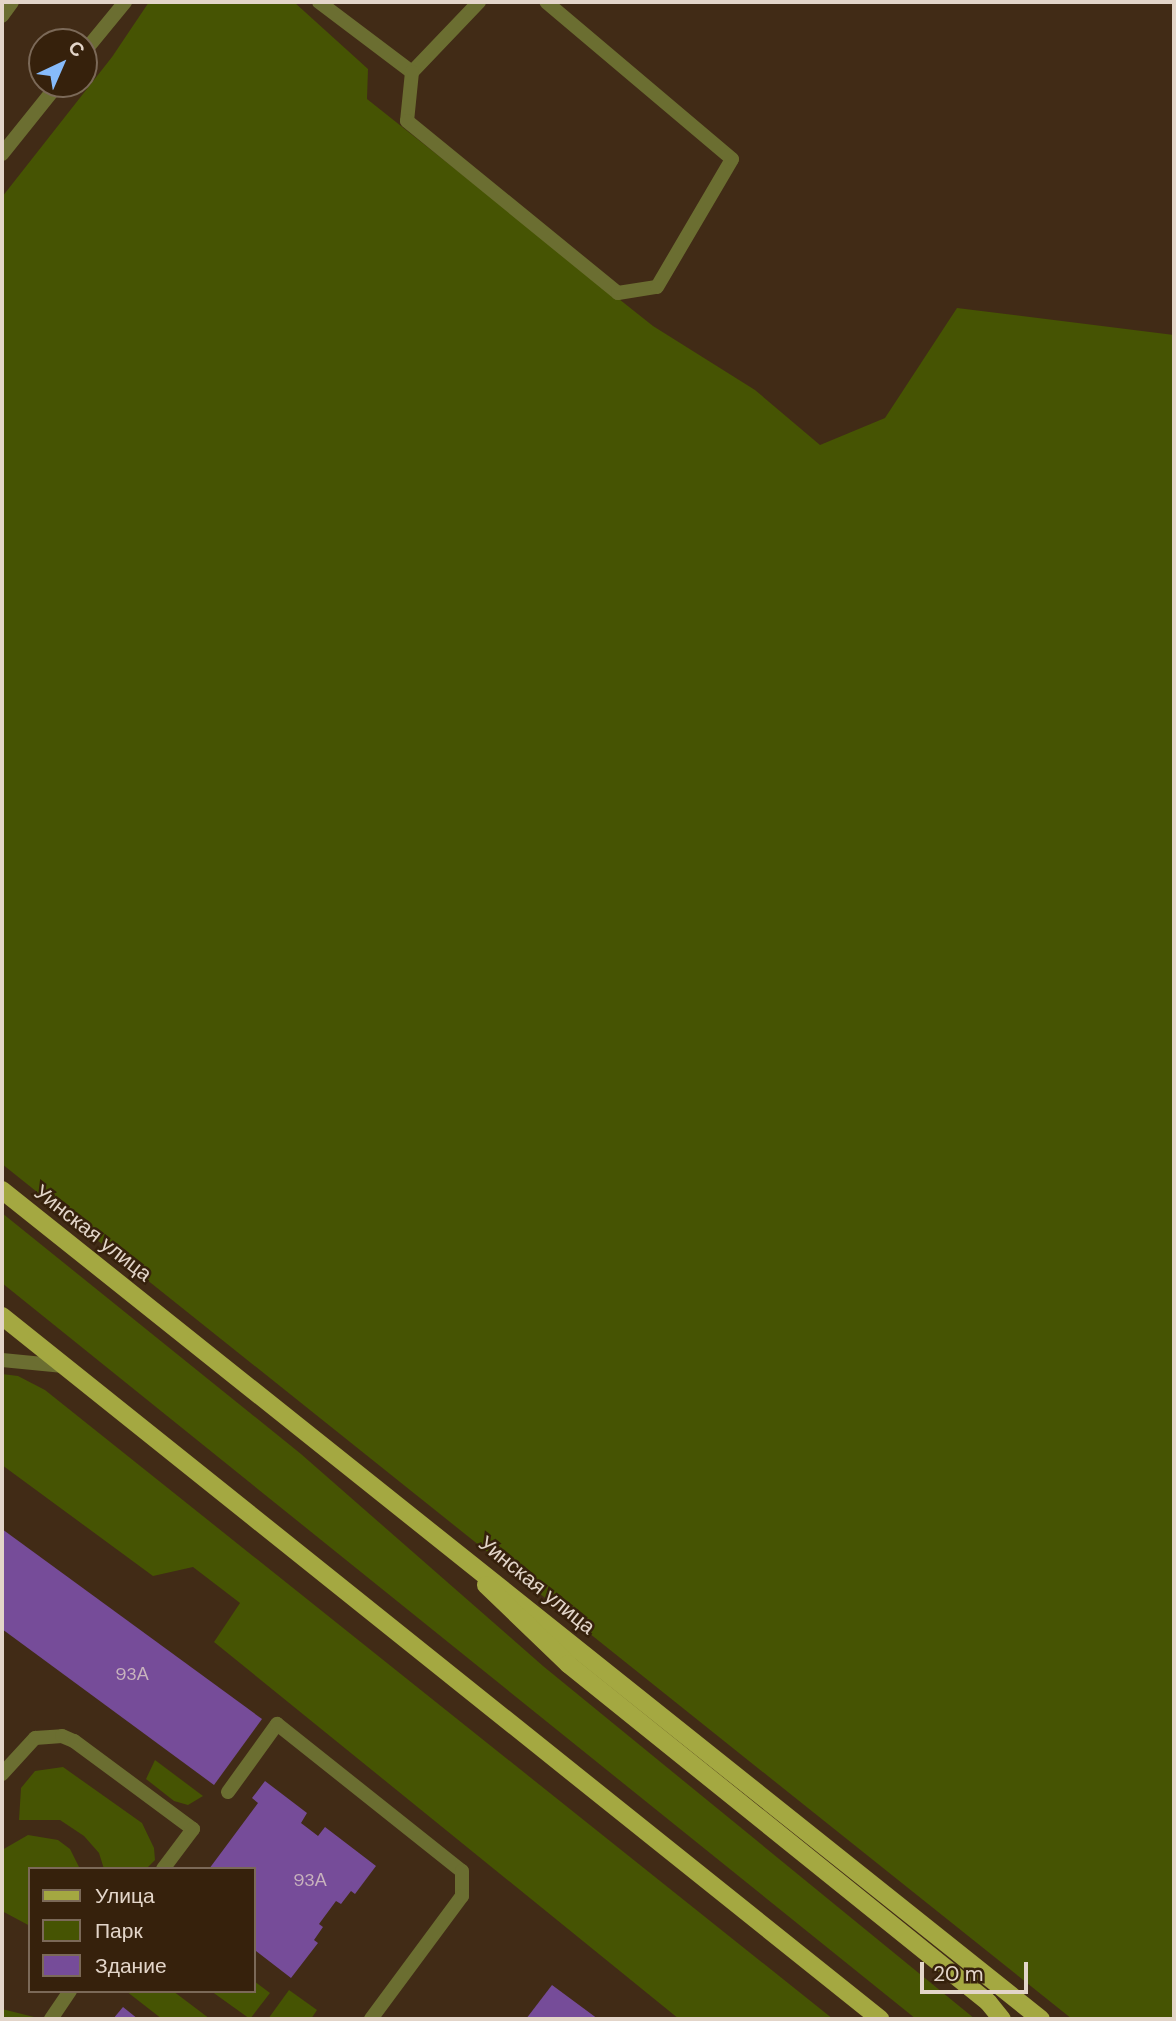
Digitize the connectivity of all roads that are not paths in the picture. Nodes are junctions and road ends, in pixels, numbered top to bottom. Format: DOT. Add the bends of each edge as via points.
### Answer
graph roads {
  1 [pos="12,2"];
  2 [pos="125,2"];
  3 [pos="319,2"];
  4 [pos="479,2"];
  5 [pos="546,2"];
  6 [pos="2,16"];
  7 [pos="98,35"];
  8 [pos="412,72"];
  9 [pos="47,98"];
  10 [pos="2,154"];
  11 [pos="2,1190"];
  12 [pos="2,1316"];
  13 [pos="2,1360"];
  14 [pos="64,1366"];
  15 [pos="453,1547"];
  16 [pos="2,1774"];
  17 [pos="228,1792"];
  18 [pos="164,1867"];
  19 [pos="69,1993"];
  20 [pos="51,2019"];
  21 [pos="371,2019"];
  22 [pos="880,2019"];
  23 [pos="1002,2019"];
  24 [pos="1041,2019"];
  1 -- 6 [label="street"];
  2 -- 7 [label="street"];
  3 -- 8 [label="street"];
  4 -- 8 [label="street"];
  5 -- 8 [label="street" via="732,159 657,287 618,293 407,121"];
  9 -- 10 [label="street"];
  11 -- 15 [label="main road, Уинская улица"];
  12 -- 14 [label="main road"];
  13 -- 14 [label="street"];
  14 -- 22 [label="main road"];
  15 -- 23 [label="main road" via="510,1612 558,1656 988,2002"];
  15 -- 24 [label="main road, Уинская улица"];
  16 -- 18 [label="street" via="35,1738 62,1736 74,1741 193,1829"];
  17 -- 21 [label="street" via="277,1724 462,1871 462,1896"];
  19 -- 20 [label="street"];
}
